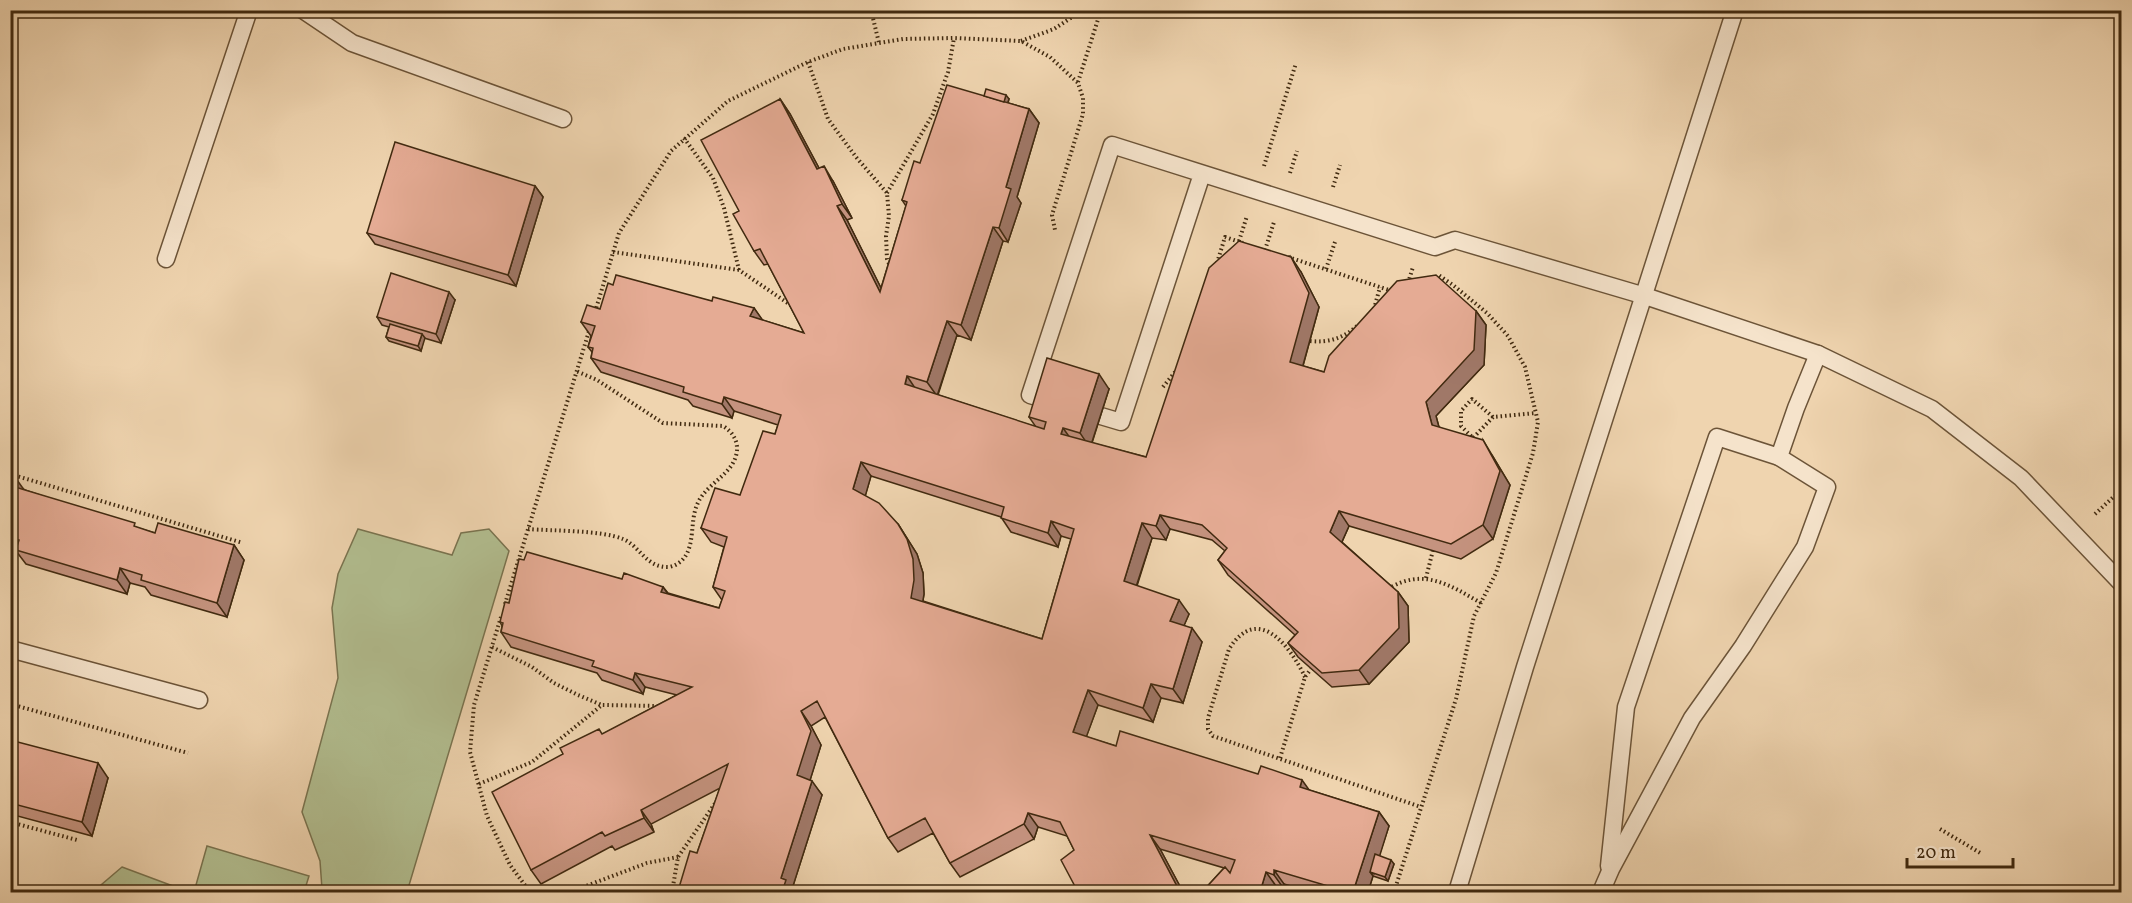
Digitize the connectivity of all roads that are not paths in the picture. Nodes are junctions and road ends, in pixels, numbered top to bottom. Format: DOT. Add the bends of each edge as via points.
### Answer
graph roads {
  1 [pos="249,10"];
  2 [pos="303,10"];
  3 [pos="1735,10"];
  4 [pos="563,119"];
  5 [pos="1202,174"];
  6 [pos="166,259"];
  7 [pos="1645,296"];
  8 [pos="1818,354"];
  9 [pos="1779,457"];
  10 [pos="2114,567"];
  11 [pos="2121,584"];
  12 [pos="10,650"];
  13 [pos="199,700"];
  14 [pos="1604,885"];
  15 [pos="1457,892"];
  1 -- 6 [label="lane"];
  2 -- 4 [label="lane" via="352,43"];
  3 -- 7 [label="lane"];
  5 -- 5 [label="lane" via="1113,145 1030,395 1121,422"];
  5 -- 7 [label="lane" via="1435,247 1455,240"];
  7 -- 8 [label="lane"];
  7 -- 15 [label="lane"];
  8 -- 9 [label="lane"];
  8 -- 10 [label="lane" via="1932,409 2021,478"];
  9 -- 14 [label="lane" via="1827,487 1805,547 1743,646 1692,717"];
  9 -- 14 [label="lane" via="1717,437 1626,707"];
  10 -- 11 [label="lane"];
  12 -- 13 [label="lane"];
}
